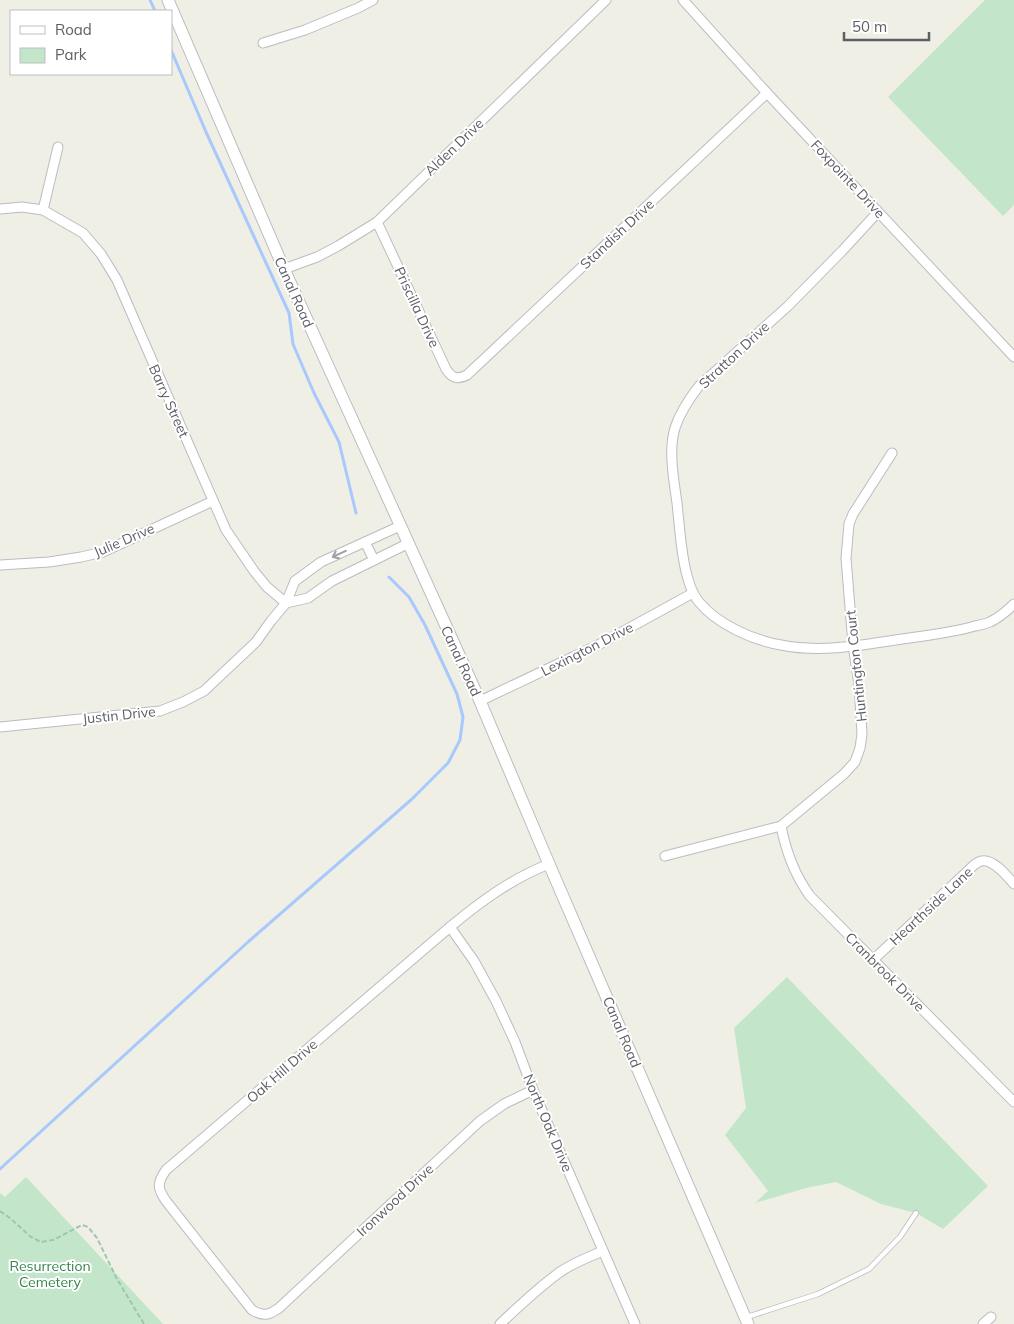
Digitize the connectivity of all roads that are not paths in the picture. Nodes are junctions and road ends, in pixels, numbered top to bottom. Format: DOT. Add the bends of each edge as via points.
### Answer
graph roads {
  1 [pos="168,0"];
  2 [pos="373,0"];
  3 [pos="606,0"];
  4 [pos="683,0"];
  5 [pos="263,43"];
  6 [pos="768,93"];
  7 [pos="58,147"];
  8 [pos="0,209"];
  9 [pos="43,210"];
  10 [pos="878,212"];
  11 [pos="377,222"];
  12 [pos="284,268"];
  13 [pos="1014,357"];
  14 [pos="468,375"];
  15 [pos="892,453"];
  16 [pos="212,501"];
  17 [pos="400,526"];
  18 [pos="365,542"];
  19 [pos="407,544"];
  20 [pos="374,560"];
  21 [pos="0,565"];
  22 [pos="693,593"];
  23 [pos="286,603"];
  24 [pos="1014,604"];
  25 [pos="853,645"];
  26 [pos="480,701"];
  27 [pos="0,727"];
  28 [pos="781,826"];
  29 [pos="665,856"];
  30 [pos="549,864"];
  31 [pos="1014,884"];
  32 [pos="450,927"];
  33 [pos="873,960"];
  34 [pos="533,1090"];
  35 [pos="1014,1102"];
  36 [pos="916,1213"];
  37 [pos="603,1251"];
  38 [pos="263,1315"];
  39 [pos="991,1317"];
  40 [pos="747,1321"];
  41 [pos="500,1324"];
  42 [pos="635,1324"];
  43 [pos="983,1324"];
  1 -- 12 [label="street, Canal Road"];
  2 -- 5 [label="street" via="305,30"];
  3 -- 11 [label="street, Alden Drive"];
  4 -- 6 [label="street, Foxpointe Drive"];
  6 -- 10 [label="street, Foxpointe Drive"];
  6 -- 14 [label="street, Standish Drive"];
  7 -- 9 [label="street"];
  8 -- 9 [label="street" via="22,207"];
  9 -- 16 [label="street, Barry Street" via="84,233 101,254 116,280"];
  10 -- 13 [label="street, Foxpointe Drive"];
  10 -- 22 [label="street, Stratton Drive" via="788,306 699,386 681,413 672,450 685,567"];
  11 -- 12 [label="street, Alden Drive" via="317,257"];
  11 -- 14 [label="street, Priscilla Drive" via="446,369 454,378"];
  12 -- 17 [label="street, Canal Road"];
  15 -- 25 [label="street, Huntington Court" via="852,514 849,524 846,558"];
  16 -- 21 [label="street, Julie Drive" via="103,552 50,562"];
  16 -- 23 [label="street, Barry Street" via="226,530 254,571"];
  17 -- 18 [label="street, Justin Drive"];
  17 -- 19 [label="street, Canal Road"];
  18 -- 20 [label="street"];
  18 -- 23 [label="street, Justin Drive, one-way" via="321,562 295,581"];
  19 -- 20 [label="street"];
  19 -- 26 [label="street, Canal Road"];
  20 -- 23 [label="street" via="332,581 308,598"];
  22 -- 25 [label="street" via="713,615 760,640 803,648"];
  22 -- 26 [label="street, Lexington Drive" via="600,644"];
  23 -- 27 [label="street, Justin Drive" via="238,660 204,690 183,702 160,711"];
  24 -- 25 [label="street" via="989,622 959,631"];
  25 -- 28 [label="street, Huntington Court" via="862,734 856,762"];
  26 -- 30 [label="street, Canal Road"];
  28 -- 29 [label="street, Huntington Court"];
  28 -- 33 [label="street, Cranbrook Drive" via="787,854 800,882"];
  30 -- 32 [label="street, Oak Hill Drive" via="496,891"];
  30 -- 40 [label="street, Canal Road"];
  31 -- 33 [label="street, Hearthside Lane" via="994,864 981,861"];
  32 -- 34 [label="street, North Oak Drive" via="496,1001 516,1042"];
  32 -- 38 [label="street, Oak Hill Drive" via="166,1170 160,1180 159,1189 166,1201 252,1310"];
  33 -- 35 [label="street, Cranbrook Drive"];
  34 -- 37 [label="street, North Oak Drive"];
  34 -- 38 [label="street, Ironwood Drive" via="504,1104 480,1122 279,1308"];
  36 -- 40 [label="lane" via="900,1237 869,1269 818,1294"];
  37 -- 41 [label="street" via="560,1272"];
  37 -- 42 [label="street, North Oak Drive"];
  39 -- 43 [label="street"];
}
